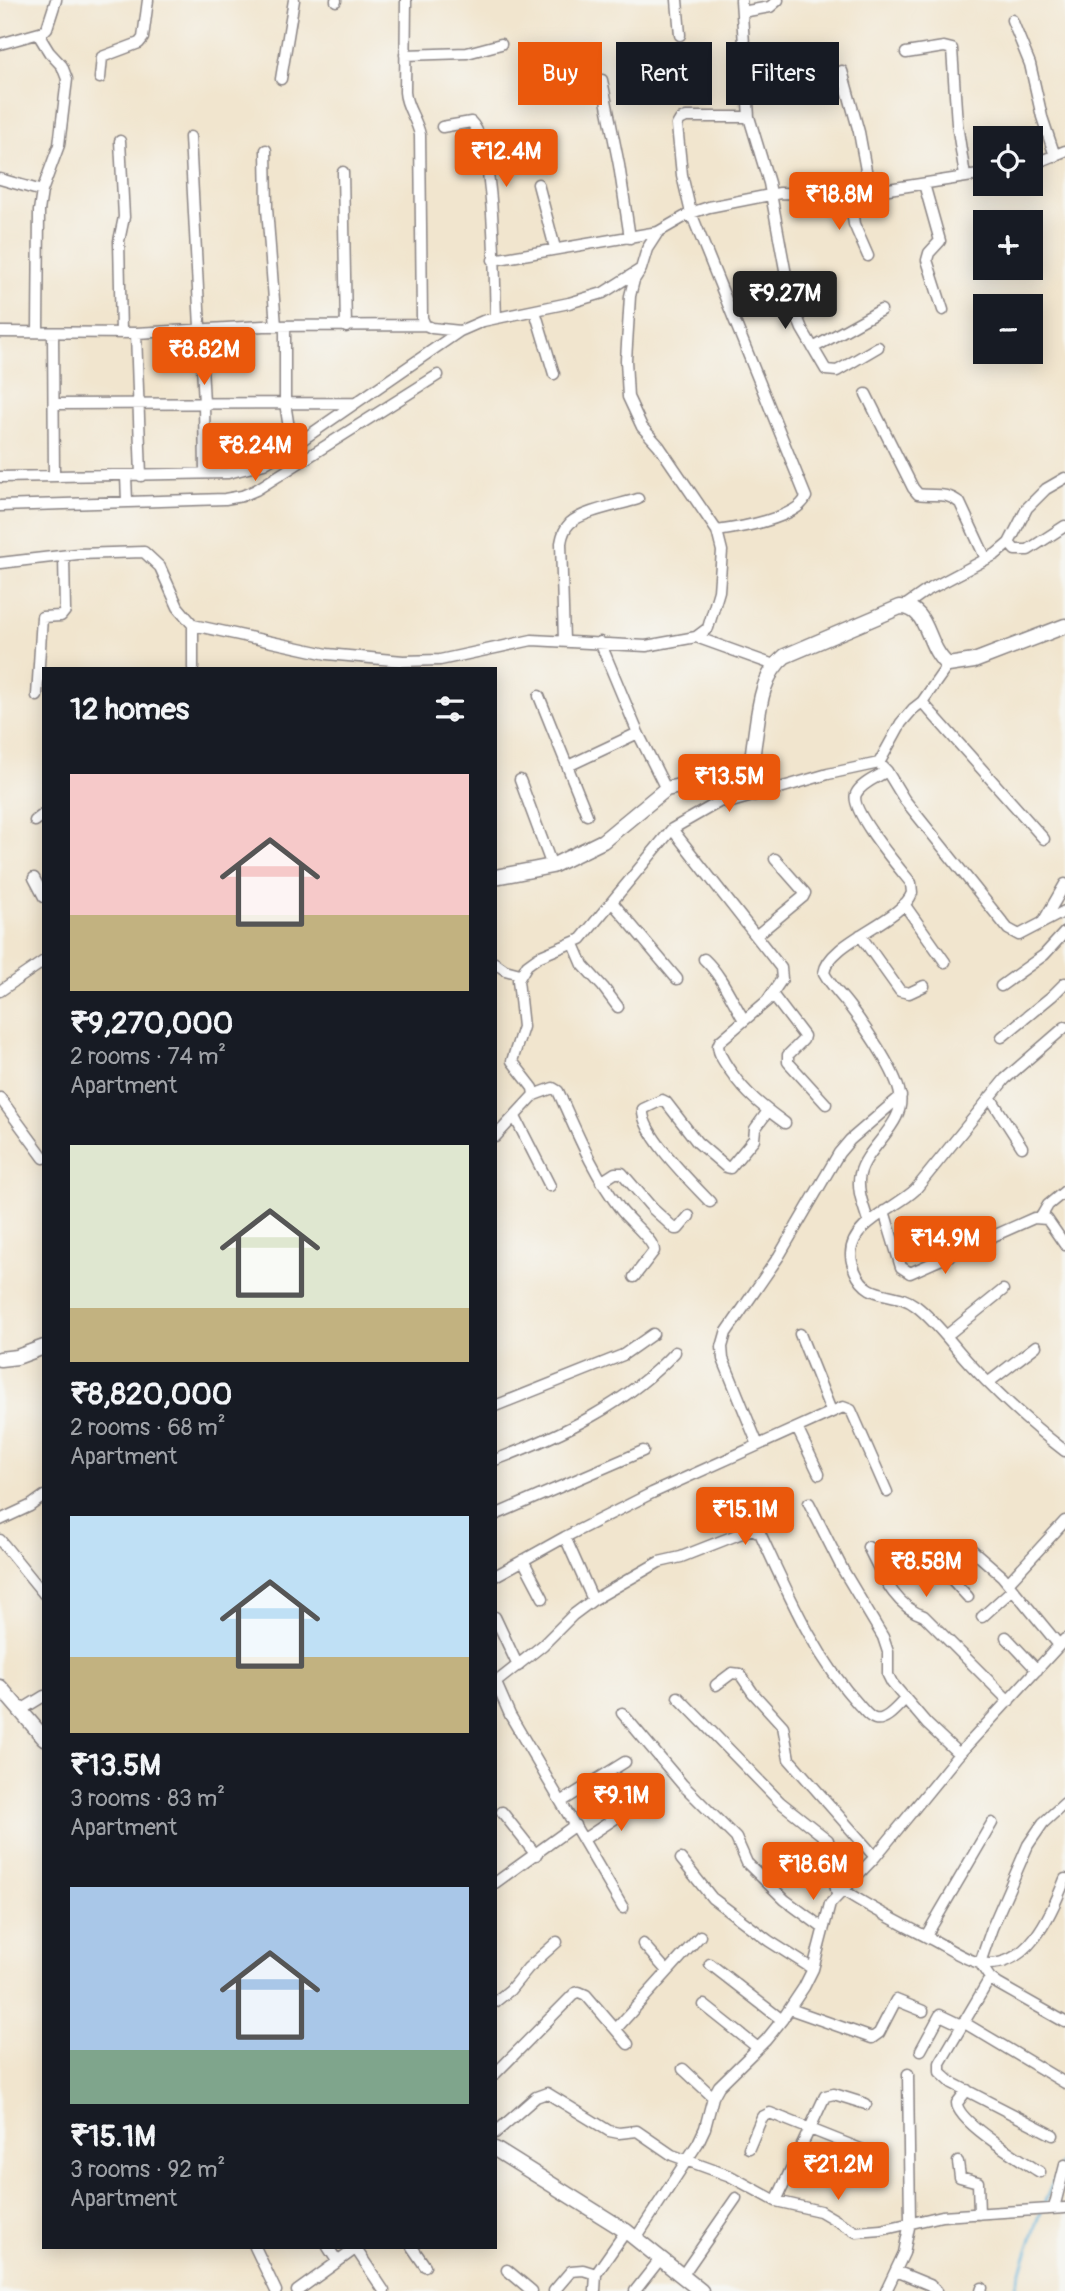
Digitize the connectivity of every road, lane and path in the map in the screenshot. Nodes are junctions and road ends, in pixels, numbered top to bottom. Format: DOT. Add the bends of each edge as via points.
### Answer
graph roads {
  1 [pos="56,0"];
  2 [pos="148,0"];
  3 [pos="294,0"];
  4 [pos="406,0"];
  5 [pos="677,0"];
  6 [pos="741,0"];
  7 [pos="778,0"];
  8 [pos="742,12"];
  9 [pos="1012,20"];
  10 [pos="38,34"];
  11 [pos="680,36"];
  12 [pos="0,44"];
  13 [pos="501,44"];
  14 [pos="906,53"];
  15 [pos="405,55"];
  16 [pos="842,71"];
  17 [pos="100,78"];
  18 [pos="281,79"];
  19 [pos="602,80"];
  20 [pos="750,117"];
  21 [pos="442,127"];
  22 [pos="190,137"];
  23 [pos="120,141"];
  24 [pos="266,150"];
  25 [pos="1060,153"];
  26 [pos="1043,160"];
  27 [pos="343,172"];
  28 [pos="973,175"];
  29 [pos="965,176"];
  30 [pos="0,179"];
  31 [pos="538,184"];
  32 [pos="924,184"];
  33 [pos="43,191"];
  34 [pos="870,192"];
  35 [pos="770,194"];
  36 [pos="850,195"];
  37 [pos="691,212"];
  38 [pos="659,232"];
  39 [pos="629,238"];
  40 [pos="555,248"];
  41 [pos="868,256"];
  42 [pos="493,260"];
  43 [pos="641,269"];
  44 [pos="881,310"];
  45 [pos="943,310"];
  46 [pos="535,311"];
  47 [pos="496,318"];
  48 [pos="425,325"];
  49 [pos="280,326"];
  50 [pos="346,327"];
  51 [pos="199,330"];
  52 [pos="460,331"];
  53 [pos="0,332"];
  54 [pos="38,332"];
  55 [pos="121,332"];
  56 [pos="53,333"];
  57 [pos="136,333"];
  58 [pos="878,347"];
  59 [pos="813,348"];
  60 [pos="554,374"];
  61 [pos="438,375"];
  62 [pos="866,394"];
  63 [pos="204,403"];
  64 [pos="285,403"];
  65 [pos="355,403"];
  66 [pos="54,404"];
  67 [pos="137,404"];
  68 [pos="292,447"];
  69 [pos="205,473"];
  70 [pos="54,476"];
  71 [pos="141,476"];
  72 [pos="0,477"];
  73 [pos="1065,478"];
  74 [pos="126,488"];
  75 [pos="638,499"];
  76 [pos="0,506"];
  77 [pos="1065,526"];
  78 [pos="717,531"];
  79 [pos="1009,543"];
  80 [pos="64,556"];
  81 [pos="986,559"];
  82 [pos="0,563"];
  83 [pos="903,607"];
  84 [pos="193,625"];
  85 [pos="1065,626"];
  86 [pos="696,637"];
  87 [pos="564,641"];
  88 [pos="600,642"];
  89 [pos="774,664"];
  90 [pos="947,665"];
  91 [pos="192,667"];
  92 [pos="37,696"];
  93 [pos="539,696"];
  94 [pos="922,702"];
  95 [pos="638,733"];
  96 [pos="568,766"];
  97 [pos="883,767"];
  98 [pos="748,771"];
  99 [pos="520,780"];
  100 [pos="667,789"];
  101 [pos="695,814"];
  102 [pos="587,815"];
  103 [pos="672,830"];
  104 [pos="1044,839"];
  105 [pos="775,859"];
  106 [pos="552,866"];
  107 [pos="497,877"];
  108 [pos="34,878"];
  109 [pos="1065,884"];
  110 [pos="42,893"];
  111 [pos="612,902"];
  112 [pos="904,905"];
  113 [pos="1065,911"];
  114 [pos="1043,922"];
  115 [pos="1065,932"];
  116 [pos="757,935"];
  117 [pos="860,935"];
  118 [pos="574,944"];
  119 [pos="704,959"];
  120 [pos="945,961"];
  121 [pos="42,962"];
  122 [pos="497,964"];
  123 [pos="520,974"];
  124 [pos="677,979"];
  125 [pos="1065,983"];
  126 [pos="925,986"];
  127 [pos="1001,986"];
  128 [pos="0,991"];
  129 [pos="772,994"];
  130 [pos="618,1007"];
  131 [pos="744,1020"];
  132 [pos="1065,1027"];
  133 [pos="1002,1037"];
  134 [pos="534,1095"];
  135 [pos="901,1096"];
  136 [pos="990,1097"];
  137 [pos="0,1098"];
  138 [pos="826,1104"];
  139 [pos="768,1111"];
  140 [pos="515,1117"];
  141 [pos="785,1123"];
  142 [pos="497,1135"];
  143 [pos="1022,1147"];
  144 [pos="42,1155"];
  145 [pos="601,1182"];
  146 [pos="550,1186"];
  147 [pos="1065,1191"];
  148 [pos="710,1202"];
  149 [pos="884,1212"];
  150 [pos="689,1216"];
  151 [pos="1041,1217"];
  152 [pos="868,1221"];
  153 [pos="1065,1245"];
  154 [pos="634,1277"];
  155 [pos="1003,1290"];
  156 [pos="653,1334"];
  157 [pos="800,1334"];
  158 [pos="946,1336"];
  159 [pos="1036,1346"];
  160 [pos="42,1348"];
  161 [pos="675,1352"];
  162 [pos="0,1359"];
  163 [pos="989,1382"];
  164 [pos="497,1405"];
  165 [pos="831,1411"];
  166 [pos="797,1427"];
  167 [pos="758,1445"];
  168 [pos="643,1451"];
  169 [pos="1065,1451"];
  170 [pos="497,1459"];
  171 [pos="819,1474"];
  172 [pos="887,1492"];
  173 [pos="42,1497"];
  174 [pos="808,1503"];
  175 [pos="497,1513"];
  176 [pos="0,1520"];
  177 [pos="1065,1521"];
  178 [pos="565,1537"];
  179 [pos="0,1540"];
  180 [pos="868,1548"];
  181 [pos="523,1560"];
  182 [pos="497,1575"];
  183 [pos="1010,1586"];
  184 [pos="42,1592"];
  185 [pos="968,1597"];
  186 [pos="543,1598"];
  187 [pos="593,1600"];
  188 [pos="982,1618"];
  189 [pos="497,1621"];
  190 [pos="1006,1637"];
  191 [pos="1062,1642"];
  192 [pos="518,1666"];
  193 [pos="1037,1670"];
  194 [pos="497,1682"];
  195 [pos="497,1685"];
  196 [pos="716,1685"];
  197 [pos="0,1687"];
  198 [pos="42,1697"];
  199 [pos="678,1698"];
  200 [pos="1009,1701"];
  201 [pos="909,1704"];
  202 [pos="21,1710"];
  203 [pos="622,1713"];
  204 [pos="42,1736"];
  205 [pos="959,1754"];
  206 [pos="625,1762"];
  207 [pos="640,1801"];
  208 [pos="561,1802"];
  209 [pos="1065,1803"];
  210 [pos="502,1812"];
  211 [pos="992,1823"];
  212 [pos="575,1825"];
  213 [pos="584,1839"];
  214 [pos="536,1855"];
  215 [pos="875,1857"];
  216 [pos="681,1858"];
  217 [pos="1065,1879"];
  218 [pos="497,1882"];
  219 [pos="840,1892"];
  220 [pos="623,1908"];
  221 [pos="823,1928"];
  222 [pos="700,1936"];
  223 [pos="926,1936"];
  224 [pos="557,1942"];
  225 [pos="643,1944"];
  226 [pos="980,1963"];
  227 [pos="710,1964"];
  228 [pos="813,1969"];
  229 [pos="667,1972"];
  230 [pos="990,1978"];
  231 [pos="497,2000"];
  232 [pos="705,2005"];
  233 [pos="790,2009"];
  234 [pos="923,2011"];
  235 [pos="782,2021"];
  236 [pos="1065,2022"];
  237 [pos="962,2023"];
  238 [pos="616,2029"];
  239 [pos="628,2044"];
  240 [pos="758,2048"];
  241 [pos="921,2050"];
  242 [pos="683,2069"];
  243 [pos="497,2072"];
  244 [pos="908,2074"];
  245 [pos="1065,2083"];
  246 [pos="967,2090"];
  247 [pos="713,2097"];
  248 [pos="866,2104"];
  249 [pos="811,2129"];
  250 [pos="497,2131"];
  251 [pos="1053,2135"];
  252 [pos="749,2148"];
  253 [pos="497,2150"];
  254 [pos="868,2152"];
  255 [pos="687,2162"];
  256 [pos="958,2162"];
  257 [pos="1065,2165"];
  258 [pos="1040,2172"];
  259 [pos="736,2198"];
  260 [pos="776,2201"];
  261 [pos="1051,2209"];
  262 [pos="979,2214"];
  263 [pos="910,2222"];
  264 [pos="631,2234"];
  265 [pos="256,2249"];
  266 [pos="329,2249"];
  267 [pos="355,2249"];
  268 [pos="358,2249"];
  269 [pos="413,2249"];
  270 [pos="661,2258"];
  271 [pos="337,2261"];
  272 [pos="425,2266"];
  273 [pos="507,2270"];
  274 [pos="896,2271"];
  275 [pos="596,2274"];
  276 [pos="682,2276"];
  277 [pos="314,2286"];
  278 [pos="276,2291"];
  279 [pos="297,2291"];
  280 [pos="384,2291"];
  281 [pos="532,2291"];
  282 [pos="554,2291"];
  283 [pos="596,2291"];
  284 [pos="635,2291"];
  285 [pos="701,2291"];
  286 [pos="886,2291"];
  287 [pos="936,2291"];
  1 -- 10 [label="street" via="47,28"];
  2 -- 17 [label="street" via="144,38 102,57"];
  3 -- 18 [label="street"];
  4 -- 15 [label="street"];
  5 -- 11 [label="street"];
  6 -- 8 [label="street"];
  7 -- 8 [label="street" via="770,7"];
  8 -- 20 [label="street"];
  9 -- 25 [label="street" via="1030,64 1042,117"];
  10 -- 12 [label="street"];
  10 -- 33 [label="street" via="67,79 59,145"];
  13 -- 15 [label="street" via="467,53"];
  14 -- 29 [label="street" via="952,49"];
  15 -- 48 [label="street" via="405,98 420,135"];
  16 -- 34 [label="street"];
  19 -- 39 [label="street"];
  20 -- 35 [label="street"];
  20 -- 37 [label="street" via="680,120 682,175"];
  21 -- 42 [label="street" via="471,122 477,131 490,180"];
  22 -- 51 [label="street"];
  23 -- 55 [label="street" via="124,217 119,240"];
  24 -- 49 [label="street" via="267,208"];
  25 -- 26 [label="street"];
  27 -- 50 [label="street"];
  28 -- 29 [label="street"];
  29 -- 32 [label="street"];
  30 -- 33 [label="street"];
  31 -- 40 [label="street"];
  32 -- 34 [label="street"];
  32 -- 45 [label="street" via="940,241 927,260"];
  33 -- 54 [label="street"];
  34 -- 36 [label="street"];
  35 -- 36 [label="street"];
  35 -- 37 [label="street"];
  35 -- 59 [label="street" via="794,314"];
  36 -- 41 [label="street" via="853,224"];
  37 -- 38 [label="street"];
  37 -- 78 [label="street" via="806,497 799,507 753,526"];
  38 -- 39 [label="street"];
  38 -- 43 [label="street"];
  39 -- 40 [label="street"];
  40 -- 42 [label="street"];
  42 -- 47 [label="street"];
  43 -- 46 [label="street" via="603,293"];
  43 -- 78 [label="street" via="629,296 628,397 642,427"];
  44 -- 59 [label="street"];
  46 -- 47 [label="street"];
  46 -- 60 [label="street"];
  47 -- 52 [label="street"];
  48 -- 50 [label="street"];
  48 -- 52 [label="street"];
  49 -- 50 [label="street"];
  49 -- 51 [label="street"];
  49 -- 64 [label="street"];
  51 -- 57 [label="street"];
  51 -- 63 [label="street"];
  52 -- 65 [label="street"];
  53 -- 54 [label="street"];
  54 -- 56 [label="street"];
  55 -- 56 [label="street"];
  55 -- 57 [label="street"];
  56 -- 66 [label="street"];
  57 -- 67 [label="street"];
  58 -- 59 [label="street" via="831,372"];
  61 -- 74 [label="street" via="242,496 225,499"];
  62 -- 81 [label="street" via="913,488 918,494 953,496"];
  63 -- 64 [label="street"];
  63 -- 67 [label="street"];
  63 -- 69 [label="street"];
  64 -- 65 [label="street"];
  64 -- 68 [label="street"];
  65 -- 68 [label="street"];
  66 -- 67 [label="street"];
  66 -- 70 [label="street"];
  67 -- 71 [label="street"];
  68 -- 69 [label="street" via="248,469"];
  69 -- 71 [label="street"];
  70 -- 72 [label="street"];
  70 -- 74 [label="street"];
  71 -- 74 [label="street"];
  73 -- 79 [label="street" via="1027,508"];
  74 -- 76 [label="street"];
  75 -- 87 [label="street" via="581,517 564,531"];
  77 -- 79 [label="street" via="1028,551 1020,552"];
  78 -- 86 [label="street" via="722,551 719,591 708,628"];
  79 -- 81 [label="street"];
  80 -- 82 [label="street"];
  80 -- 84 [label="street" via="144,552 160,566 178,607"];
  80 -- 92 [label="street" via="65,611 61,616 42,617"];
  81 -- 83 [label="street"];
  83 -- 89 [label="street"];
  83 -- 90 [label="street" via="918,612 934,649"];
  84 -- 87 [label="street" via="327,654 403,661 440,660 532,640"];
  84 -- 91 [label="street"];
  85 -- 90 [label="street" via="974,661"];
  86 -- 88 [label="street" via="646,646"];
  86 -- 89 [label="street"];
  87 -- 88 [label="street"];
  88 -- 95 [label="street"];
  89 -- 98 [label="street" via="761,694"];
  90 -- 94 [label="street"];
  93 -- 96 [label="street"];
  94 -- 97 [label="street" via="901,723"];
  94 -- 104 [label="street"];
  95 -- 96 [label="street"];
  95 -- 100 [label="street"];
  96 -- 102 [label="street"];
  97 -- 101 [label="street" via="778,787"];
  97 -- 112 [label="street" via="857,792 855,800 861,817 911,883 912,892"];
  97 -- 114 [label="street" via="1008,929 1019,935"];
  98 -- 100 [label="street"];
  98 -- 101 [label="street" via="740,790"];
  99 -- 106 [label="street"];
  100 -- 106 [label="street" via="603,841"];
  101 -- 103 [label="street"];
  103 -- 111 [label="street"];
  103 -- 116 [label="street"];
  105 -- 116 [label="street" via="805,893"];
  106 -- 107 [label="street"];
  108 -- 110 [label="street"];
  109 -- 114 [label="street"];
  111 -- 118 [label="street"];
  111 -- 124 [label="street"];
  112 -- 117 [label="street"];
  112 -- 120 [label="street"];
  113 -- 114 [label="street"];
  115 -- 127 [label="street" via="1044,955"];
  116 -- 129 [label="street" via="783,974"];
  117 -- 126 [label="street" via="900,991 909,993"];
  117 -- 135 [label="street" via="828,961 824,973 894,1075"];
  118 -- 123 [label="street" via="538,957"];
  118 -- 130 [label="street" via="583,965"];
  119 -- 131 [label="street" via="720,975"];
  121 -- 128 [label="street"];
  122 -- 123 [label="street"];
  123 -- 134 [label="street" via="523,1027 512,1061"];
  125 -- 133 [label="street"];
  129 -- 131 [label="street"];
  129 -- 138 [label="street" via="804,1036 788,1062"];
  131 -- 139 [label="street" via="720,1041 718,1051 743,1090"];
  132 -- 136 [label="street" via="1022,1062"];
  134 -- 140 [label="street"];
  134 -- 145 [label="street" via="553,1088 558,1091"];
  135 -- 152 [label="street" via="897,1115 859,1175"];
  135 -- 167 [label="street" via="839,1153 779,1256 726,1333 723,1359"];
  136 -- 143 [label="street"];
  136 -- 149 [label="street" via="915,1190"];
  137 -- 144 [label="street"];
  139 -- 141 [label="street"];
  139 -- 148 [label="street" via="755,1129 754,1139 730,1168 697,1142 666,1102 643,1109 643,1117 674,1165"];
  140 -- 142 [label="street"];
  140 -- 146 [label="street"];
  145 -- 150 [label="street" via="622,1173 675,1228"];
  145 -- 154 [label="street" via="654,1248"];
  147 -- 151 [label="street"];
  149 -- 151 [label="street" via="901,1267 910,1273"];
  149 -- 152 [label="street"];
  151 -- 153 [label="street" via="1050,1222"];
  152 -- 158 [label="street" via="850,1255 859,1280 865,1287 915,1304"];
  155 -- 158 [label="street"];
  156 -- 164 [label="street" via="623,1355"];
  157 -- 165 [label="street"];
  158 -- 163 [label="street"];
  159 -- 163 [label="street"];
  160 -- 162 [label="street"];
  161 -- 170 [label="street" via="629,1393 598,1413"];
  163 -- 169 [label="street"];
  165 -- 166 [label="street"];
  165 -- 172 [label="street" via="843,1406 851,1410"];
  166 -- 167 [label="street"];
  166 -- 171 [label="street"];
  167 -- 178 [label="street"];
  168 -- 175 [label="street"];
  173 -- 176 [label="street"];
  174 -- 201 [label="street" via="883,1637 888,1675"];
  177 -- 183 [label="street"];
  178 -- 181 [label="street"];
  178 -- 187 [label="street"];
  179 -- 184 [label="street"];
  180 -- 200 [label="street" via="900,1601 925,1616"];
  181 -- 182 [label="street"];
  181 -- 186 [label="street"];
  183 -- 185 [label="street" via="971,1549 947,1574"];
  183 -- 188 [label="street"];
  183 -- 191 [label="street"];
  187 -- 192 [label="street"];
  187 -- 201 [label="street" via="659,1562 748,1529 757,1530 824,1660 852,1698 878,1720"];
  189 -- 192 [label="street"];
  190 -- 193 [label="street"];
  191 -- 193 [label="street"];
  192 -- 194 [label="street"];
  193 -- 200 [label="street"];
  195 -- 208 [label="street"];
  196 -- 215 [label="street" via="732,1673 740,1674 783,1726 789,1759"];
  197 -- 202 [label="street"];
  198 -- 202 [label="street"];
  199 -- 219 [label="street" via="780,1802 828,1840"];
  200 -- 205 [label="street"];
  201 -- 205 [label="street"];
  202 -- 204 [label="street"];
  203 -- 221 [label="street" via="682,1784 736,1838 747,1863"];
  205 -- 215 [label="street"];
  206 -- 208 [label="street"];
  207 -- 213 [label="street"];
  208 -- 212 [label="street"];
  209 -- 226 [label="street" via="1028,1845"];
  210 -- 214 [label="street"];
  211 -- 223 [label="street"];
  212 -- 213 [label="street"];
  212 -- 214 [label="street"];
  213 -- 220 [label="street"];
  214 -- 218 [label="street"];
  215 -- 219 [label="street"];
  216 -- 228 [label="street" via="712,1898"];
  217 -- 226 [label="street" via="1044,1925 1024,1949 1012,1958"];
  219 -- 221 [label="street"];
  219 -- 223 [label="street"];
  221 -- 228 [label="street"];
  222 -- 229 [label="street"];
  223 -- 226 [label="street"];
  224 -- 231 [label="street"];
  225 -- 229 [label="street"];
  226 -- 230 [label="street"];
  227 -- 235 [label="street"];
  228 -- 233 [label="street"];
  229 -- 238 [label="street"];
  230 -- 236 [label="street"];
  230 -- 237 [label="street"];
  232 -- 240 [label="street"];
  233 -- 234 [label="street" via="872,2038 894,2002 900,2000"];
  233 -- 235 [label="street"];
  235 -- 240 [label="street"];
  237 -- 241 [label="street" via="940,2015"];
  237 -- 245 [label="street"];
  237 -- 246 [label="street" via="939,2068 943,2076"];
  238 -- 239 [label="street"];
  238 -- 243 [label="street" via="586,1995 575,1993"];
  240 -- 247 [label="street"];
  242 -- 247 [label="street"];
  244 -- 263 [label="street"];
  246 -- 251 [label="street"];
  246 -- 258 [label="street" via="957,2103 959,2111"];
  247 -- 255 [label="street" via="705,2128"];
  248 -- 249 [label="street" via="827,2094"];
  249 -- 252 [label="street" via="766,2113"];
  249 -- 254 [label="street"];
  249 -- 260 [label="street"];
  250 -- 255 [label="street" via="544,2093 609,2131 641,2133"];
  253 -- 264 [label="street"];
  255 -- 260 [label="street" via="730,2176"];
  255 -- 264 [label="street"];
  256 -- 262 [label="street" via="960,2177 978,2182"];
  257 -- 261 [label="street"];
  259 -- 276 [label="street"];
  260 -- 263 [label="street" via="820,2211 856,2232"];
  261 -- 262 [label="street"];
  262 -- 263 [label="street"];
  263 -- 274 [label="street"];
  264 -- 270 [label="street"];
  264 -- 275 [label="street"];
  265 -- 278 [label="street"];
  266 -- 271 [label="street"];
  267 -- 271 [label="street"];
  268 -- 280 [label="street"];
  269 -- 272 [label="street"];
  270 -- 276 [label="street"];
  270 -- 284 [label="street"];
  271 -- 277 [label="street"];
  273 -- 281 [label="street"];
  274 -- 286 [label="street"];
  274 -- 287 [label="street" via="930,2284"];
  275 -- 282 [label="street" via="571,2271"];
  275 -- 283 [label="street"];
  276 -- 285 [label="street"];
  277 -- 279 [label="street"];
}
